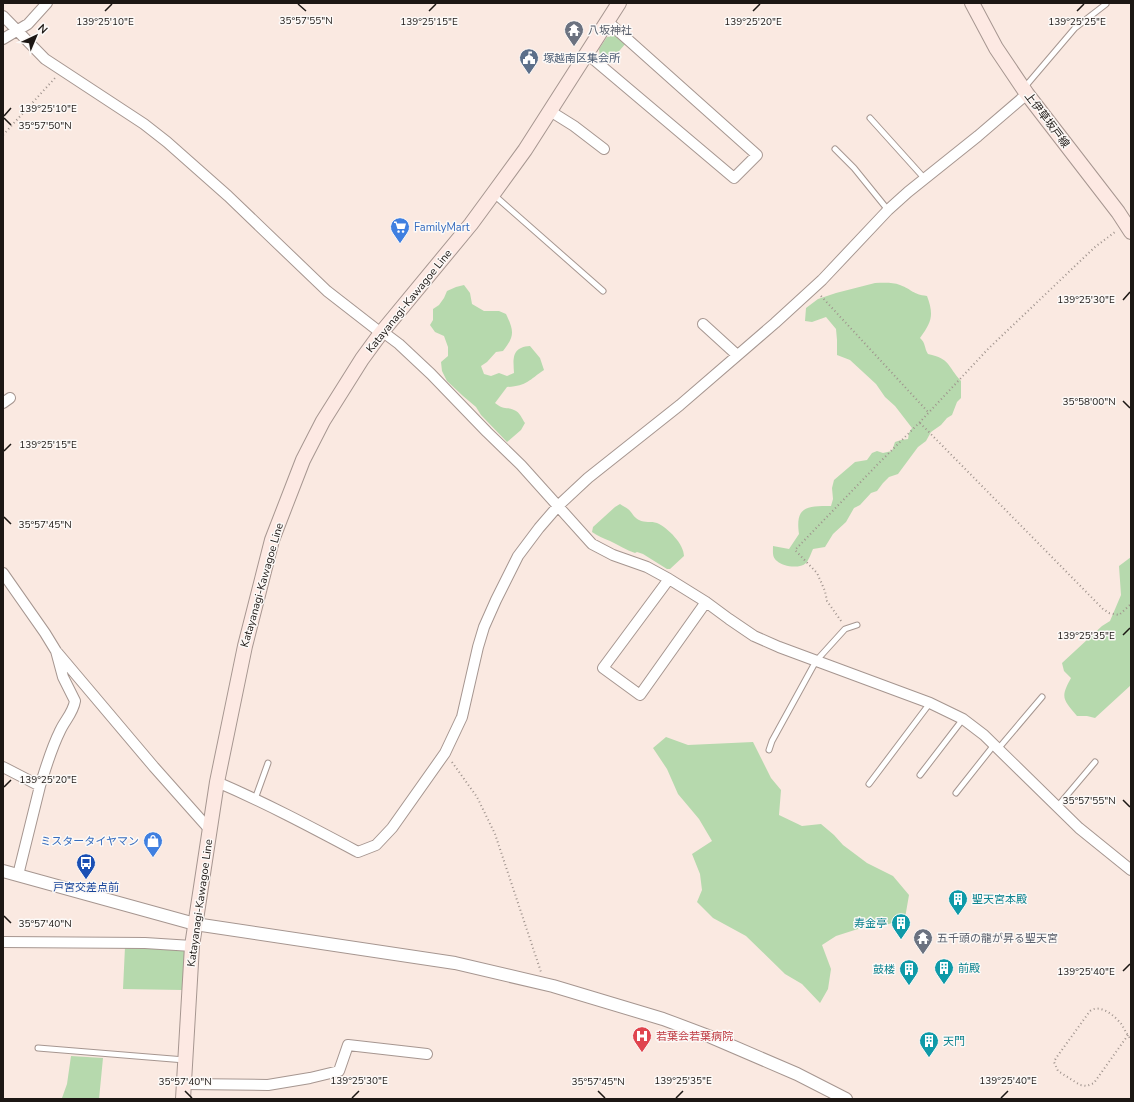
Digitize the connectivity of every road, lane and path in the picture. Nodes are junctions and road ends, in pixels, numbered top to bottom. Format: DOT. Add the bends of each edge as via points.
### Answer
graph roads {
  1 [pos="47,3"];
  2 [pos="619,3"];
  3 [pos="972,3"];
  4 [pos="1106,4"];
  5 [pos="3,16"];
  6 [pos="607,21"];
  7 [pos="17,30"];
  8 [pos="3,39"];
  9 [pos="586,53"];
  10 [pos="62,71"];
  11 [pos="1025,91"];
  12 [pos="550,111"];
  13 [pos="870,118"];
  14 [pos="3,135"];
  15 [pos="604,149"];
  16 [pos="835,149"];
  17 [pos="925,179"];
  18 [pos="493,194"];
  19 [pos="888,210"];
  20 [pos="1128,228"];
  21 [pos="813,288"];
  22 [pos="603,291"];
  23 [pos="703,324"];
  24 [pos="382,332"];
  25 [pos="737,355"];
  26 [pos="929,413"];
  27 [pos="920,423"];
  28 [pos="558,506"];
  29 [pos="3,573"];
  30 [pos="669,579"];
  31 [pos="706,602"];
  32 [pos="1131,604"];
  33 [pos="857,625"];
  34 [pos="845,629"];
  35 [pos="56,651"];
  36 [pos="816,661"];
  37 [pos="1042,697"];
  38 [pos="930,703"];
  39 [pos="963,719"];
  40 [pos="996,747"];
  41 [pos="769,750"];
  42 [pos="445,753"];
  43 [pos="1095,762"];
  44 [pos="268,763"];
  45 [pos="3,767"];
  46 [pos="920,775"];
  47 [pos="217,782"];
  48 [pos="869,784"];
  49 [pos="40,786"];
  50 [pos="956,793"];
  51 [pos="255,799"];
  52 [pos="1057,807"];
  53 [pos="210,830"];
  54 [pos="1131,870"];
  55 [pos="3,871"];
  56 [pos="18,875"];
  57 [pos="196,924"];
  58 [pos="3,942"];
  59 [pos="192,946"];
  60 [pos="545,984"];
  61 [pos="1128,1035"];
  62 [pos="1131,1039"];
  63 [pos="38,1048"];
  64 [pos="427,1054"];
  65 [pos="185,1060"];
  66 [pos="184,1084"];
  67 [pos="183,1099"];
  68 [pos="846,1099"];
  1 -- 7 [label="street" via="28,24"];
  2 -- 6 [label="main road, Katayanagi-Kawagoe Line"];
  3 -- 11 [label="main road, 上伊草坂戸線" via="996,48"];
  4 -- 11 [label="lane" via="1075,28"];
  5 -- 7 [label="street"];
  6 -- 9 [label="main road, Katayanagi-Kawagoe Line"];
  6 -- 9 [label="street" via="757,155 734,178"];
  7 -- 8 [label="street"];
  7 -- 10 [label="street" via="45,59"];
  9 -- 12 [label="main road, Katayanagi-Kawagoe Line"];
  10 -- 14 [label="path"];
  10 -- 24 [label="street" via="144,124 167,142 228,196 327,291"];
  11 -- 17 [label="street"];
  11 -- 20 [label="main road, 上伊草坂戸線"];
  12 -- 15 [label="street"];
  12 -- 18 [label="main road, Katayanagi-Kawagoe Line"];
  13 -- 17 [label="lane"];
  16 -- 19 [label="lane"];
  17 -- 19 [label="street"];
  18 -- 22 [label="lane"];
  18 -- 24 [label="main road, Katayanagi-Kawagoe Line"];
  19 -- 21 [label="street"];
  20 -- 26 [label="path" via="1095,247 1057,282 988,349"];
  21 -- 25 [label="street"];
  21 -- 26 [label="path"];
  23 -- 25 [label="street"];
  24 -- 28 [label="street" via="431,374"];
  24 -- 47 [label="main road, Katayanagi-Kawagoe Line" via="323,421 303,460 272,540 245,646"];
  25 -- 28 [label="street" via="680,405 588,478"];
  26 -- 27 [label="path"];
  27 -- 32 [label="path" via="1103,609 1119,615"];
  27 -- 34 [label="path" via="795,550 817,573 828,601"];
  28 -- 30 [label="street" via="592,544"];
  28 -- 42 [label="street" via="518,556 496,600 478,647 462,716"];
  29 -- 35 [label="street"];
  30 -- 31 [label="street"];
  30 -- 31 [label="street" via="603,668 640,695"];
  31 -- 36 [label="street" via="754,636"];
  33 -- 34 [label="lane"];
  34 -- 36 [label="lane"];
  35 -- 49 [label="street" via="63,676 75,701 52,747"];
  35 -- 53 [label="street"];
  36 -- 38 [label="street"];
  36 -- 41 [label="lane"];
  37 -- 40 [label="lane"];
  38 -- 39 [label="street"];
  38 -- 48 [label="lane"];
  39 -- 40 [label="street"];
  39 -- 46 [label="lane"];
  40 -- 50 [label="lane"];
  40 -- 52 [label="street"];
  42 -- 51 [label="street" via="392,828 376,845 358,852"];
  42 -- 60 [label="path" via="477,797 495,834"];
  43 -- 52 [label="lane"];
  44 -- 51 [label="lane"];
  45 -- 49 [label="street"];
  47 -- 51 [label="street"];
  47 -- 53 [label="main road, Katayanagi-Kawagoe Line"];
  49 -- 56 [label="street"];
  52 -- 54 [label="street"];
  53 -- 57 [label="main road, Katayanagi-Kawagoe Line"];
  55 -- 56 [label="street"];
  56 -- 57 [label="street"];
  57 -- 59 [label="main road, Katayanagi-Kawagoe Line"];
  57 -- 60 [label="street" via="455,963"];
  58 -- 59 [label="street" via="145,943"];
  59 -- 65 [label="main road, Katayanagi-Kawagoe Line"];
  60 -- 68 [label="street" via="663,1019 711,1037 797,1074"];
  61 -- 61 [label="path" via="1122,1025 1106,1011 1094,1008 1054,1062 1058,1071 1080,1085 1087,1086 1094,1083"];
  61 -- 62 [label="path"];
  63 -- 65 [label="lane"];
  64 -- 66 [label="street" via="348,1045 339,1071 310,1078 268,1085"];
  65 -- 66 [label="main road, Katayanagi-Kawagoe Line"];
  66 -- 67 [label="main road, Katayanagi-Kawagoe Line"];
}
